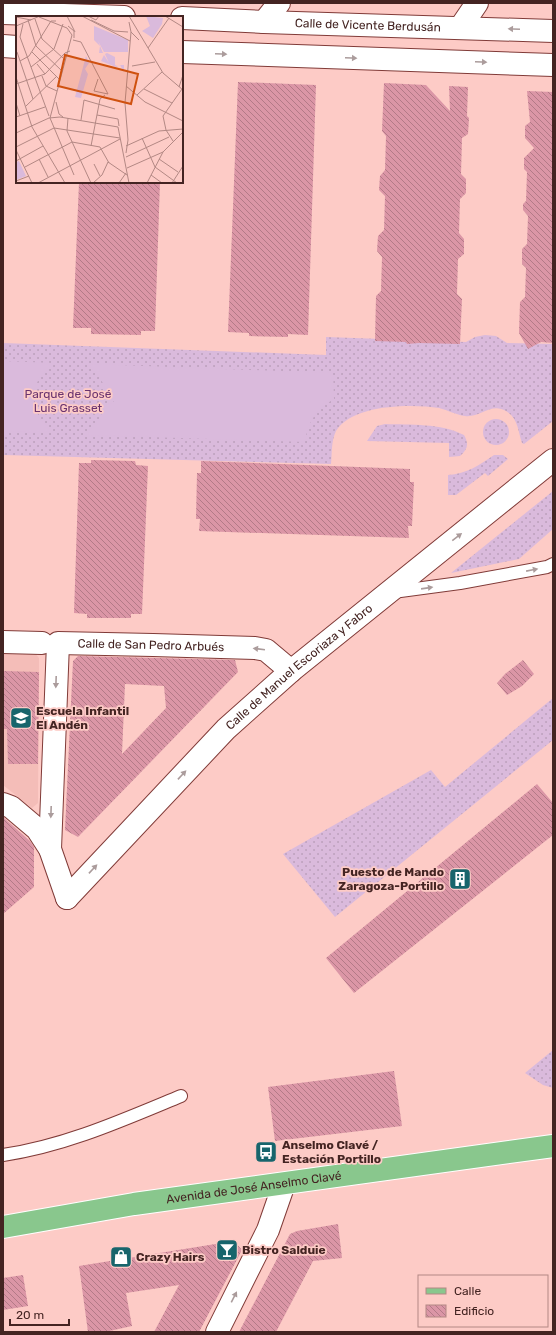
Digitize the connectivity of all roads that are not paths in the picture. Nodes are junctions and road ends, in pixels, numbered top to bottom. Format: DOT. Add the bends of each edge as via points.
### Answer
graph roads {
  1 [pos="124,3"];
  2 [pos="278,3"];
  3 [pos="476,3"];
  4 [pos="3,13"];
  5 [pos="86,16"];
  6 [pos="115,16"];
  7 [pos="183,18"];
  8 [pos="264,22"];
  9 [pos="460,28"];
  10 [pos="553,31"];
  11 [pos="3,46"];
  12 [pos="16,47"];
  13 [pos="183,52"];
  14 [pos="553,65"];
  15 [pos="553,460"];
  16 [pos="553,564"];
  17 [pos="388,593"];
  18 [pos="3,642"];
  19 [pos="50,643"];
  20 [pos="291,671"];
  21 [pos="3,804"];
  22 [pos="50,849"];
  23 [pos="181,1096"];
  24 [pos="553,1146"];
  25 [pos="3,1155"];
  26 [pos="284,1184"];
  27 [pos="3,1227"];
  28 [pos="217,1332"];
  1 -- 6 [label="street"];
  2 -- 8 [label="street"];
  3 -- 9 [label="street"];
  4 -- 5 [label="street"];
  7 -- 8 [label="street, Calle de Vicente Berdusán"];
  8 -- 9 [label="street, Calle de Vicente Berdusán"];
  10 -- 9 [label="street, Calle de Vicente Berdusán, one-way"];
  11 -- 12 [label="street"];
  13 -- 14 [label="street, one-way"];
  17 -- 15 [label="street, Calle de Manuel Escoriaza y Fabro, one-way"];
  17 -- 16 [label="lane, one-way" via="460,583"];
  17 -- 20 [label="street, Calle de Manuel Escoriaza y Fabro"];
  18 -- 19 [label="street, Calle de San Pedro Arbués"];
  20 -- 19 [label="street, Calle de San Pedro Arbués, one-way" via="266,650 254,648"];
  19 -- 22 [label="street, one-way"];
  22 -- 20 [label="street, Calle de Manuel Escoriaza y Fabro, one-way" via="67,898 226,729"];
  21 -- 22 [label="street" via="11,807 37,828"];
  23 -- 25 [label="lane" via="102,1128 43,1148"];
  24 -- 26 [label="main road, Avenida de José Anselmo Clavé"];
  26 -- 27 [label="main road, Avenida de José Anselmo Clavé" via="96,1210"];
  28 -- 26 [label="street, one-way" via="268,1230"];
}
